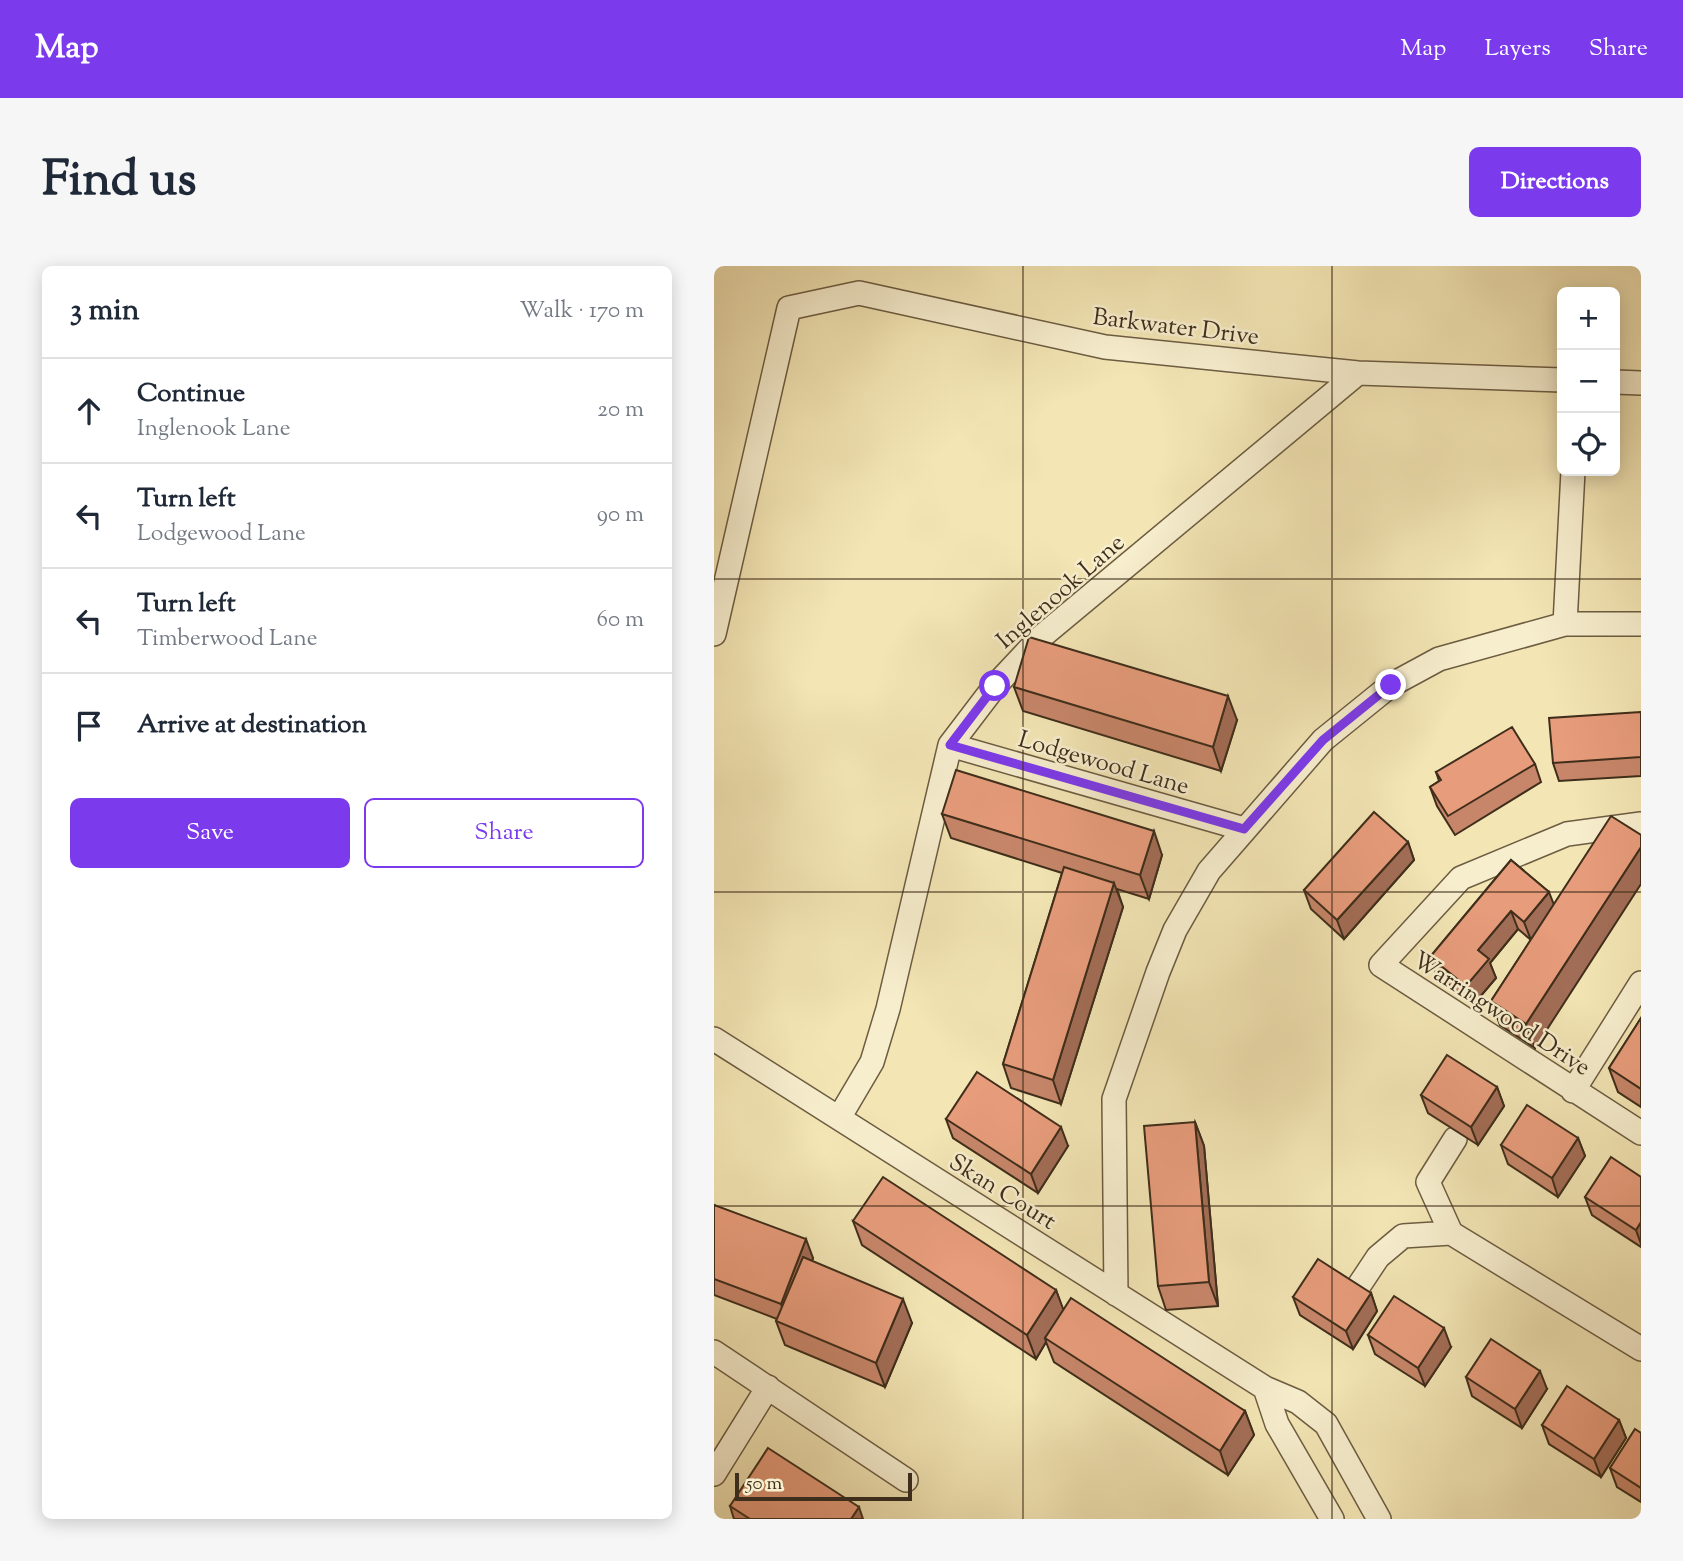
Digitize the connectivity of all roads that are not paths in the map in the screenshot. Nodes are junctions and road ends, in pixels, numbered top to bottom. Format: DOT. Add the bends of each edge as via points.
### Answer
graph roads {
  1 [pos="1359,373"];
  2 [pos="1557,380"];
  3 [pos="1620,382"];
  4 [pos="1641,383"];
  5 [pos="1573,476"];
  6 [pos="1565,624"];
  7 [pos="1641,624"];
  8 [pos="714,634"];
  9 [pos="950,745"];
  10 [pos="1641,824"];
  11 [pos="1244,829"];
  12 [pos="1641,983"];
  13 [pos="714,1039"];
  14 [pos="1573,1091"];
  15 [pos="839,1118"];
  16 [pos="1641,1133"];
  17 [pos="1455,1139"];
  18 [pos="1451,1233"];
  19 [pos="1360,1284"];
  20 [pos="1116,1294"];
  21 [pos="1641,1349"];
  22 [pos="714,1352"];
  23 [pos="768,1387"];
  24 [pos="1265,1388"];
  25 [pos="714,1474"];
  26 [pos="906,1480"];
  27 [pos="1332,1519"];
  28 [pos="1380,1519"];
  1 -- 2 [label="street, Barkwater Drive"];
  1 -- 8 [label="street, Barkwater Drive" via="1105,347 859,293 789,308"];
  1 -- 9 [label="street, Inglenook Lane" via="1041,638 995,686"];
  3 -- 4 [label="street"];
  5 -- 6 [label="street"];
  6 -- 7 [label="street"];
  6 -- 11 [label="street" via="1439,659 1391,685 1323,740"];
  9 -- 11 [label="street, Lodgewood Lane"];
  9 -- 15 [label="street, Inglenook Lane" via="888,1009 872,1062"];
  10 -- 14 [label="street, Warringwood Drive" via="1567,834 1461,878 1381,965"];
  11 -- 20 [label="street" via="1209,871 1175,930 1114,1099"];
  12 -- 14 [label="street"];
  13 -- 15 [label="street, Skan Court"];
  14 -- 16 [label="street, Warringwood Drive"];
  15 -- 20 [label="street, Skan Court"];
  17 -- 18 [label="street" via="1428,1182"];
  18 -- 19 [label="street" via="1403,1236 1378,1257"];
  18 -- 21 [label="street"];
  20 -- 24 [label="street, Skan Court"];
  22 -- 23 [label="street"];
  23 -- 25 [label="street"];
  23 -- 26 [label="street"];
  24 -- 27 [label="street" via="1277,1424"];
  24 -- 28 [label="street, Skan Court" via="1298,1402 1326,1424"];
}
